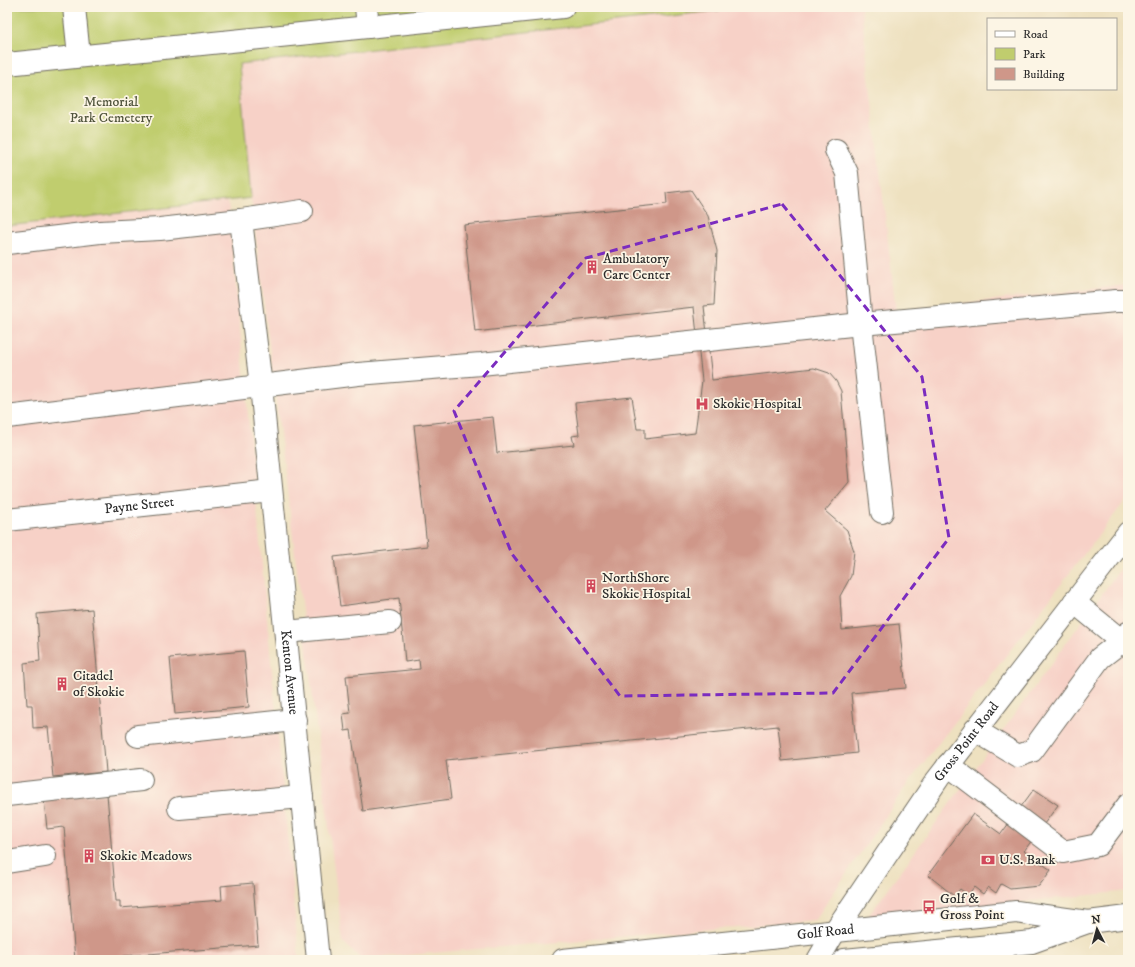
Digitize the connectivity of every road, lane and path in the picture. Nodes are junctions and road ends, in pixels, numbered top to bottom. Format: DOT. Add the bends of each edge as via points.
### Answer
graph roads {
  1 [pos="74,7"];
  2 [pos="563,7"];
  3 [pos="367,17"];
  4 [pos="79,56"];
  5 [pos="7,64"];
  6 [pos="836,150"];
  7 [pos="302,211"];
  8 [pos="241,220"];
  9 [pos="7,243"];
  10 [pos="1128,301"];
  11 [pos="861,324"];
  12 [pos="261,386"];
  13 [pos="7,417"];
  14 [pos="271,491"];
  15 [pos="882,512"];
  16 [pos="7,520"];
  17 [pos="1128,533"];
  18 [pos="1074,602"];
  19 [pos="390,622"];
  20 [pos="286,632"];
  21 [pos="1126,640"];
  22 [pos="294,720"];
  23 [pos="975,730"];
  24 [pos="138,736"];
  25 [pos="948,765"];
  26 [pos="141,780"];
  27 [pos="7,795"];
  28 [pos="302,797"];
  29 [pos="1128,805"];
  30 [pos="179,808"];
  31 [pos="45,856"];
  32 [pos="7,862"];
  33 [pos="1128,917"];
  34 [pos="1088,922"];
  35 [pos="835,932"];
  36 [pos="1002,952"];
  37 [pos="938,956"];
  38 [pos="870,959"];
  39 [pos="318,960"];
  40 [pos="563,960"];
  41 [pos="818,960"];
  42 [pos="844,960"];
  1 -- 4 [label="main road"];
  2 -- 3 [label="main road"];
  3 -- 4 [label="main road"];
  4 -- 5 [label="main road"];
  6 -- 11 [label="main road" via="847,173"];
  7 -- 8 [label="main road"];
  8 -- 9 [label="main road"];
  8 -- 12 [label="main road, Kenton Avenue"];
  10 -- 11 [label="main road"];
  11 -- 12 [label="main road"];
  11 -- 15 [label="main road"];
  12 -- 13 [label="main road"];
  12 -- 14 [label="main road, Kenton Avenue"];
  14 -- 16 [label="main road, Payne Street"];
  14 -- 20 [label="main road, Kenton Avenue"];
  17 -- 18 [label="main road, Gross Point Road"];
  18 -- 21 [label="main road"];
  18 -- 23 [label="main road, Gross Point Road"];
  19 -- 20 [label="main road"];
  20 -- 22 [label="main road, Kenton Avenue"];
  21 -- 23 [label="main road" via="1100,658 1032,751 1018,756"];
  22 -- 24 [label="main road"];
  22 -- 28 [label="main road, Kenton Avenue"];
  23 -- 25 [label="main road, Gross Point Road"];
  25 -- 29 [label="main road" via="1063,852 1098,845"];
  25 -- 35 [label="main road, Gross Point Road"];
  26 -- 27 [label="main road"];
  28 -- 30 [label="main road"];
  28 -- 39 [label="main road, Kenton Avenue"];
  31 -- 32 [label="main road"];
  33 -- 34 [label="main road, Golf Road"];
  34 -- 35 [label="main road, Golf Road" via="1016,912"];
  34 -- 36 [label="main road, Golf Road"];
  35 -- 40 [label="main road, Golf Road"];
  35 -- 41 [label="main road, Gross Point Road"];
  36 -- 37 [label="main road, Golf Road"];
  37 -- 38 [label="main road, Golf Road"];
  38 -- 42 [label="main road, Golf Road"];
}
